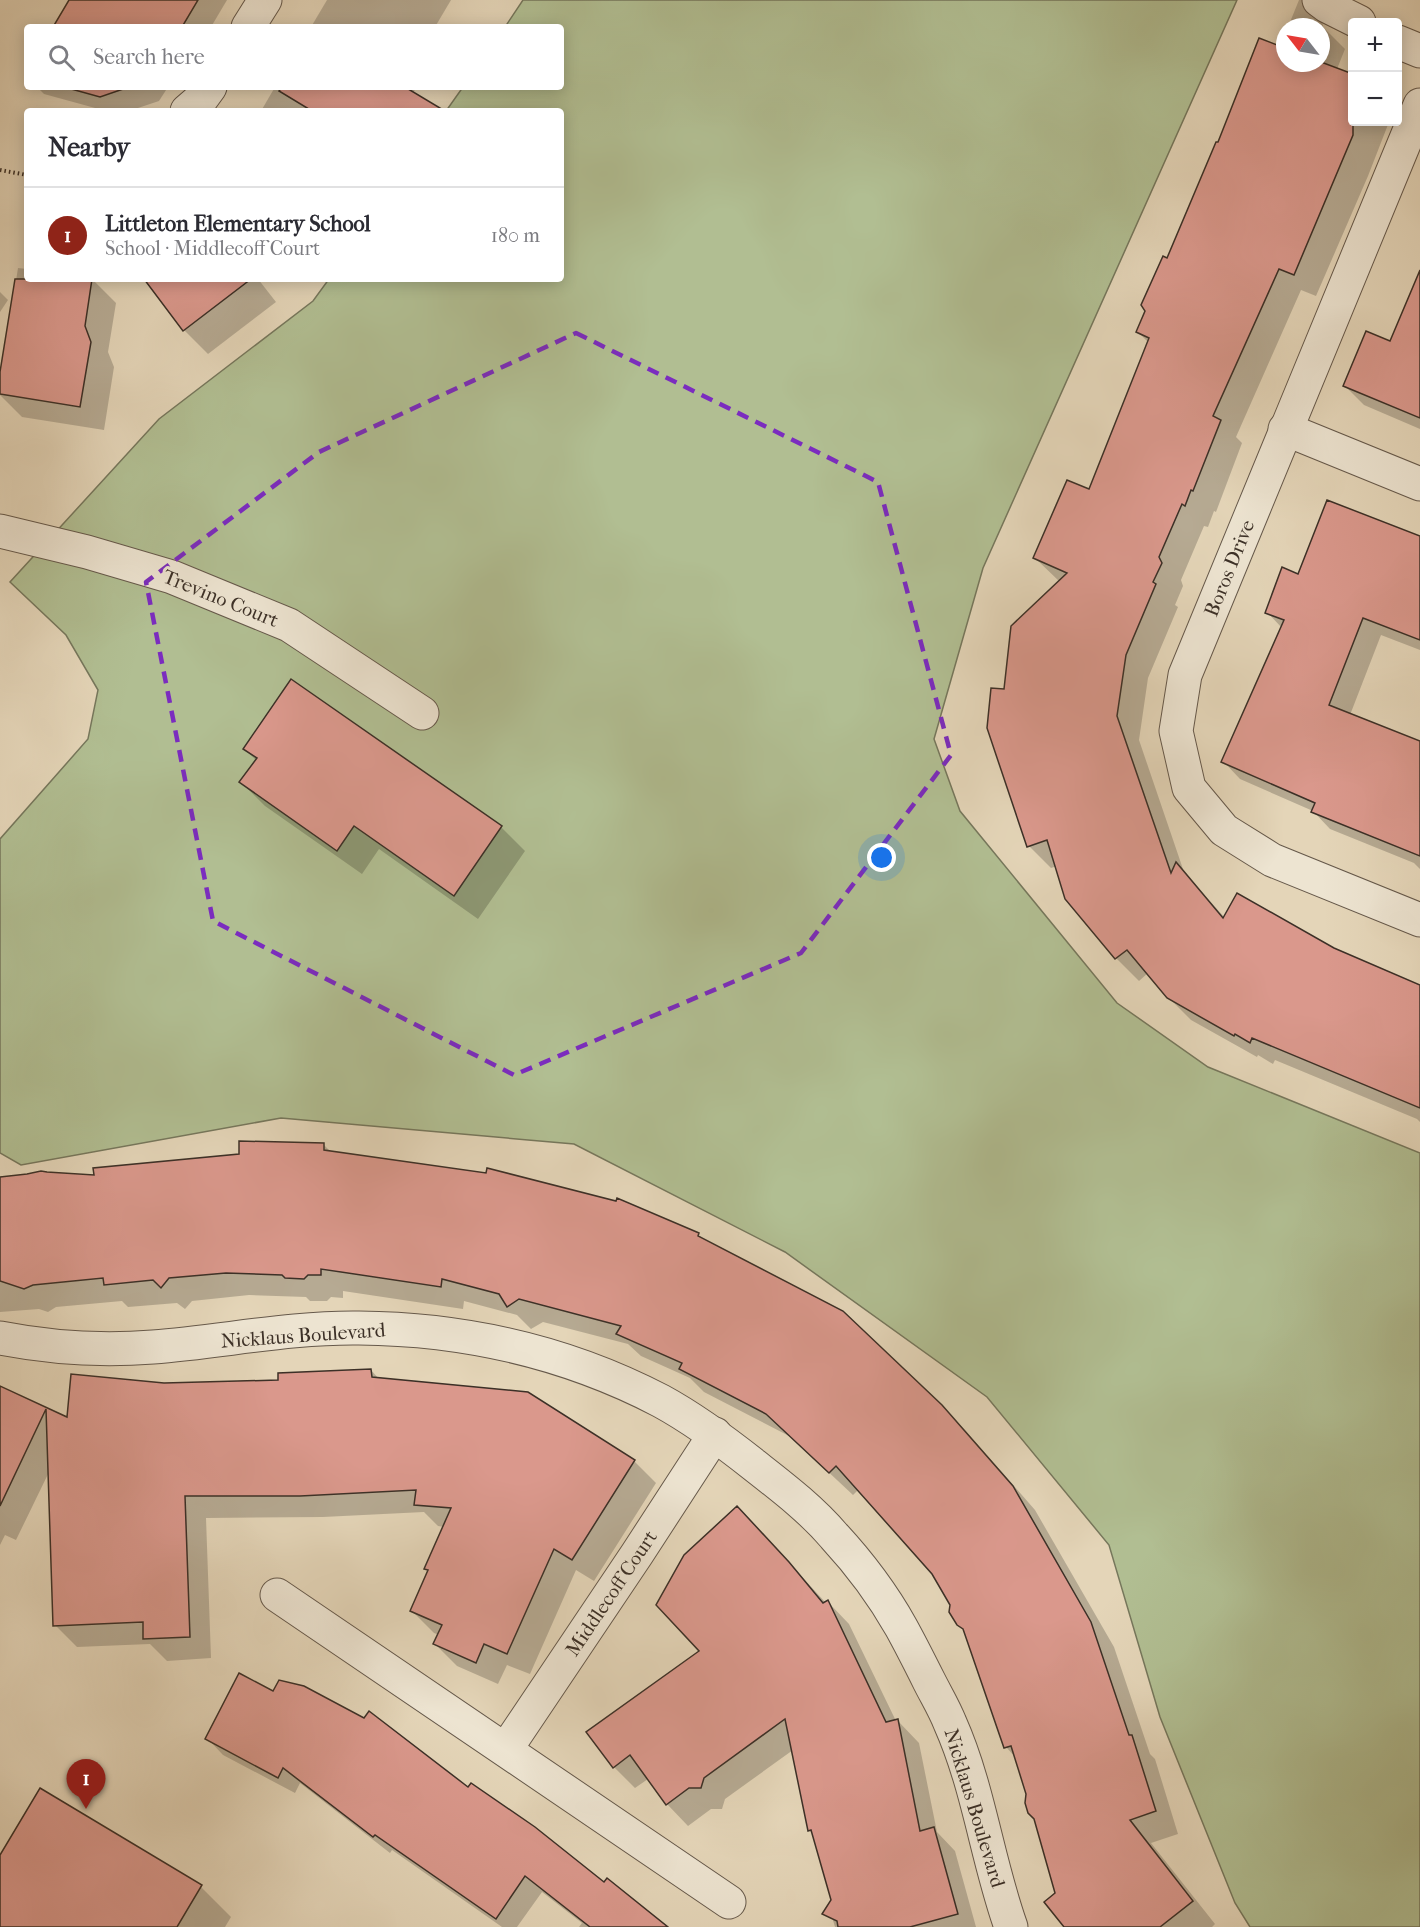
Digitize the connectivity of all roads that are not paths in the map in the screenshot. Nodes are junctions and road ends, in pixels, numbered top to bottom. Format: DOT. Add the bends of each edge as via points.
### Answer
graph roads {
  1 [pos="265,0"];
  2 [pos="1319,0"];
  3 [pos="1352,18"];
  4 [pos="251,24"];
  5 [pos="1402,44"];
  6 [pos="1420,51"];
  7 [pos="208,90"];
  8 [pos="1420,105"];
  9 [pos="190,108"];
  10 [pos="1285,429"];
  11 [pos="1420,484"];
  12 [pos="0,531"];
  13 [pos="422,712"];
  14 [pos="1420,920"];
  15 [pos="0,1338"];
  16 [pos="715,1434"];
  17 [pos="277,1595"];
  18 [pos="506,1749"];
  19 [pos="729,1902"];
  20 [pos="1011,1927"];
  1 -- 4 [label="street"];
  2 -- 3 [label="street"];
  5 -- 6 [label="street"];
  7 -- 9 [label="street"];
  8 -- 10 [label="street, Boros Drive"];
  10 -- 11 [label="street"];
  10 -- 14 [label="street, Boros Drive" via="1185,675 1176,731 1189,788 1224,830 1272,860"];
  12 -- 13 [label="street, Trevino Court" via="172,577 289,625"];
  15 -- 16 [label="street, Nicklaus Boulevard" via="41,1346 97,1349 152,1347 291,1331 416,1329 479,1338 582,1368 662,1402"];
  16 -- 18 [label="street, Middlecoff Court"];
  16 -- 20 [label="street, Nicklaus Boulevard" via="792,1495 834,1535 901,1627 950,1723 971,1782"];
  17 -- 18 [label="street"];
  18 -- 19 [label="street"];
}
